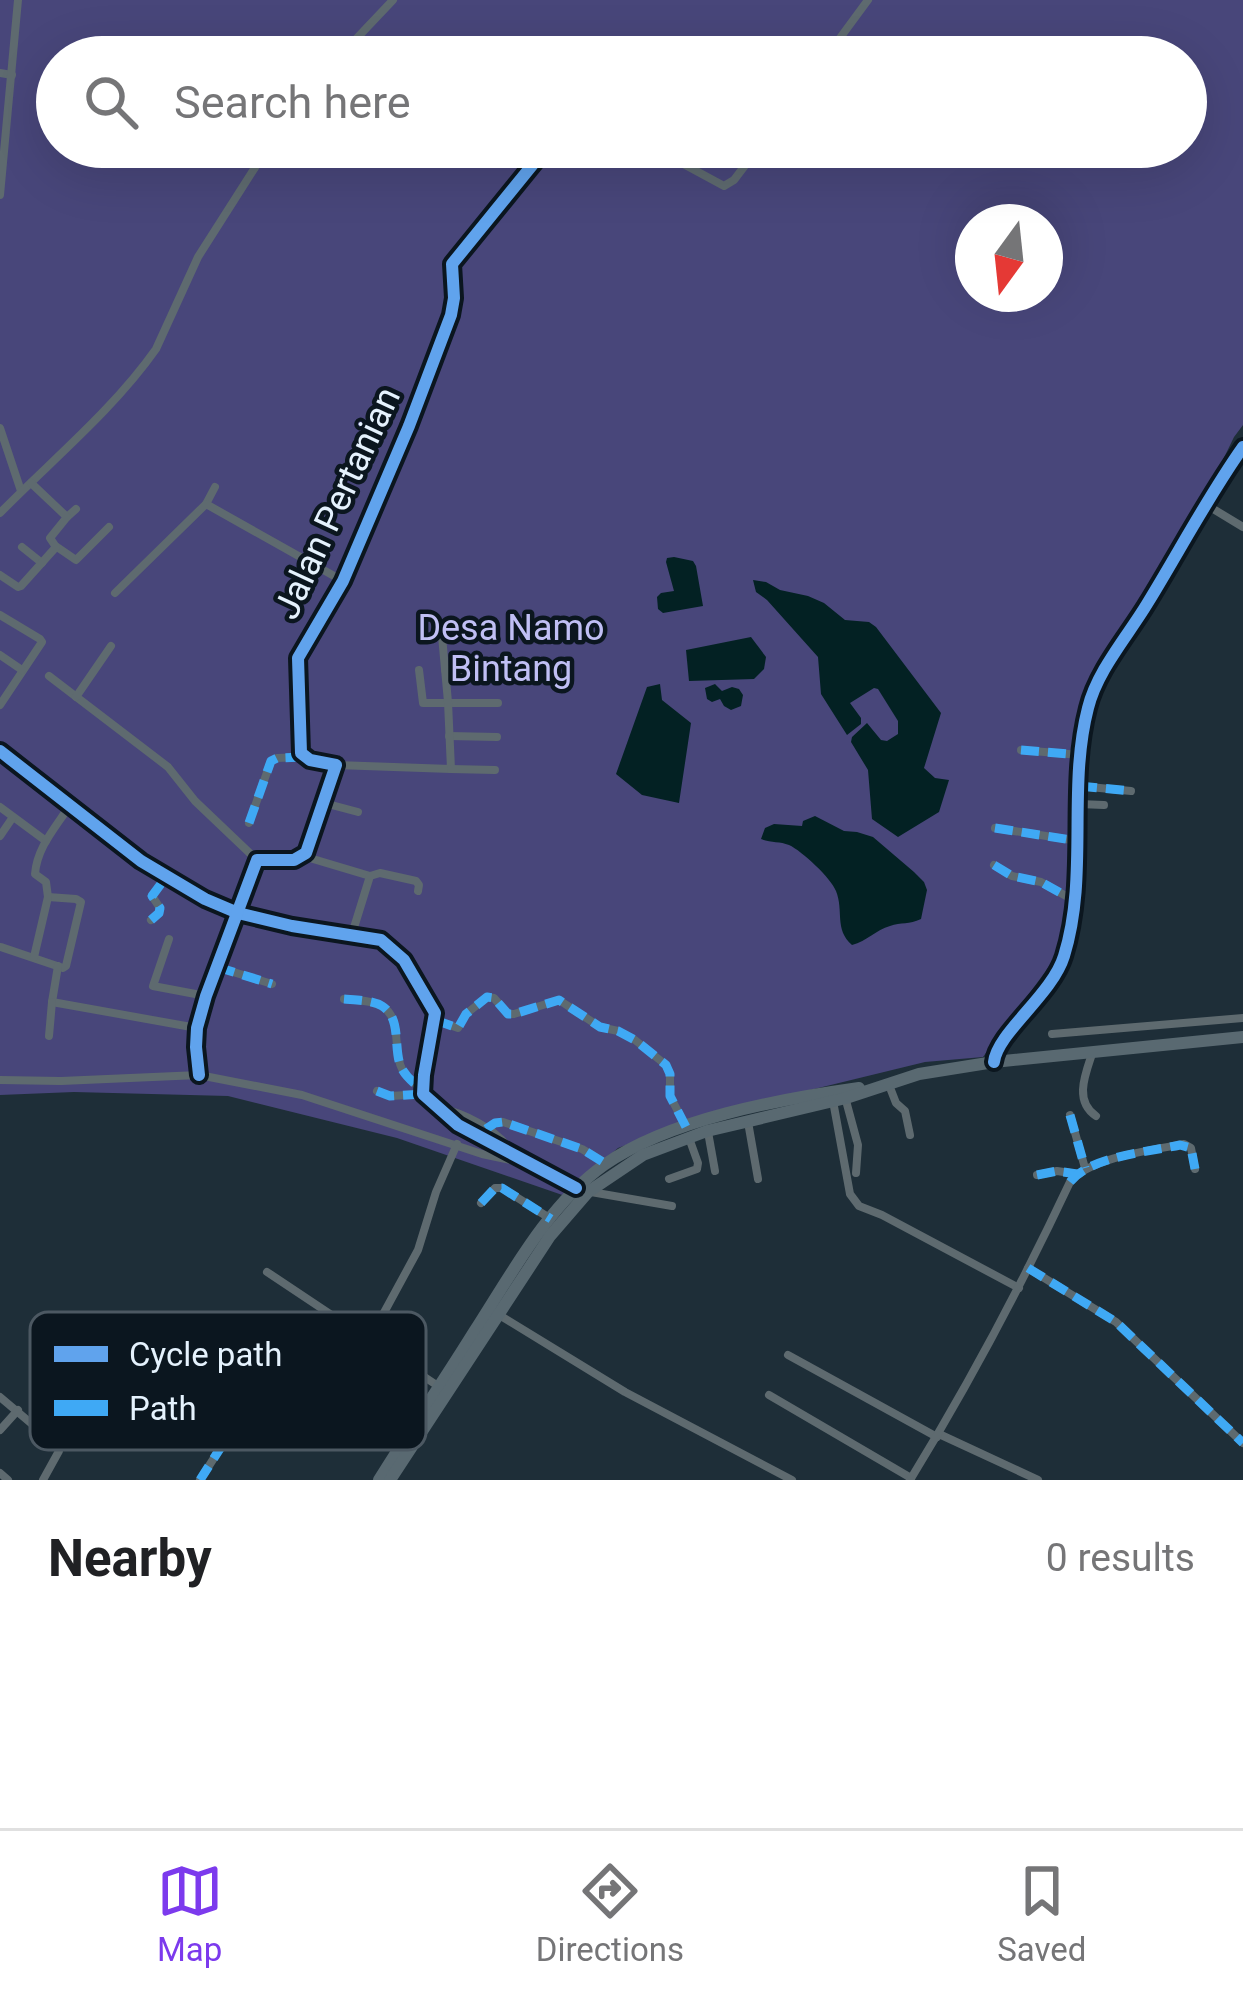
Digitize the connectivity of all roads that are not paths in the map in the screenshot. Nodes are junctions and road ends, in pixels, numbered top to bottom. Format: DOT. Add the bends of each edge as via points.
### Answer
graph roads {
  1 [pos="18,0"];
  2 [pos="394,0"];
  3 [pos="868,0"];
  4 [pos="359,36"];
  5 [pos="841,36"];
  6 [pos="0,74"];
  7 [pos="12,75"];
  8 [pos="254,168"];
  9 [pos="530,168"];
  10 [pos="691,168"];
  11 [pos="743,168"];
  12 [pos="0,195"];
  13 [pos="0,428"];
  14 [pos="1243,447"];
  15 [pos="31,482"];
  16 [pos="215,487"];
  17 [pos="21,491"];
  18 [pos="206,504"];
  19 [pos="1205,504"];
  20 [pos="76,508"];
  21 [pos="0,512"];
  22 [pos="67,517"];
  23 [pos="109,527"];
  24 [pos="1243,527"];
  25 [pos="22,547"];
  26 [pos="56,547"];
  27 [pos="42,562"];
  28 [pos="0,575"];
  29 [pos="343,581"];
  30 [pos="115,593"];
  31 [pos="0,615"];
  32 [pos="440,626"];
  33 [pos="111,646"];
  34 [pos="0,656"];
  35 [pos="22,670"];
  36 [pos="419,670"];
  37 [pos="445,670"];
  38 [pos="497,671"];
  39 [pos="50,676"];
  40 [pos="69,696"];
  41 [pos="1,702"];
  42 [pos="448,702"];
  43 [pos="498,703"];
  44 [pos="449,736"];
  45 [pos="497,736"];
  46 [pos="1021,750"];
  47 [pos="0,751"];
  48 [pos="1080,755"];
  49 [pos="304,757"];
  50 [pos="336,765"];
  51 [pos="451,769"];
  52 [pos="495,770"];
  53 [pos="1079,786"];
  54 [pos="1131,791"];
  55 [pos="324,803"];
  56 [pos="1078,804"];
  57 [pos="70,805"];
  58 [pos="1104,805"];
  59 [pos="0,807"];
  60 [pos="358,812"];
  61 [pos="13,817"];
  62 [pos="248,823"];
  63 [pos="995,828"];
  64 [pos="0,836"];
  65 [pos="46,841"];
  66 [pos="1078,841"];
  67 [pos="303,856"];
  68 [pos="257,860"];
  69 [pos="994,865"];
  70 [pos="370,875"];
  71 [pos="166,878"];
  72 [pos="418,891"];
  73 [pos="48,897"];
  74 [pos="1075,901"];
  75 [pos="238,913"];
  76 [pos="151,920"];
  77 [pos="352,934"];
  78 [pos="169,939"];
  79 [pos="1,947"];
  80 [pos="34,957"];
  81 [pos="58,966"];
  82 [pos="217,967"];
  83 [pos="272,984"];
  84 [pos="206,996"];
  85 [pos="344,999"];
  86 [pos="52,1002"];
  87 [pos="1243,1018"];
  88 [pos="435,1020"];
  89 [pos="1173,1026"];
  90 [pos="197,1028"];
  91 [pos="1052,1034"];
  92 [pos="49,1036"];
  93 [pos="1243,1036"];
  94 [pos="1175,1043"];
  95 [pos="1092,1052"];
  96 [pos="994,1062"];
  97 [pos="199,1075"];
  98 [pos="0,1080"];
  99 [pos="886,1085"];
  100 [pos="377,1091"];
  101 [pos="423,1092"];
  102 [pos="840,1097"];
  103 [pos="435,1107"];
  104 [pos="1070,1115"];
  105 [pos="1096,1116"];
  106 [pos="748,1120"];
  107 [pos="486,1129"];
  108 [pos="707,1131"];
  109 [pos="687,1132"];
  110 [pos="910,1135"];
  111 [pos="457,1144"];
  112 [pos="511,1153"];
  113 [pos="528,1163"];
  114 [pos="606,1164"];
  115 [pos="1196,1169"];
  116 [pos="1081,1171"];
  117 [pos="715,1172"];
  118 [pos="856,1173"];
  119 [pos="1037,1174"];
  120 [pos="669,1179"];
  121 [pos="758,1179"];
  122 [pos="582,1190"];
  123 [pos="481,1203"];
  124 [pos="672,1206"];
  125 [pos="551,1219"];
  126 [pos="1028,1268"];
  127 [pos="267,1272"];
  128 [pos="1019,1288"];
  129 [pos="325,1312"];
  130 [pos="384,1312"];
  131 [pos="494,1312"];
  132 [pos="788,1355"];
  133 [pos="426,1379"];
  134 [pos="439,1387"];
  135 [pos="769,1395"];
  136 [pos="0,1396"];
  137 [pos="426,1407"];
  138 [pos="17,1410"];
  139 [pos="30,1421"];
  140 [pos="426,1422"];
  141 [pos="0,1430"];
  142 [pos="938,1436"];
  143 [pos="1243,1444"];
  144 [pos="56,1450"];
  145 [pos="219,1450"];
  146 [pos="398,1450"];
  147 [pos="409,1450"];
  148 [pos="0,1472"];
  149 [pos="914,1478"];
  150 [pos="8,1480"];
  151 [pos="43,1480"];
  152 [pos="200,1480"];
  153 [pos="379,1480"];
  154 [pos="390,1480"];
  155 [pos="792,1480"];
  156 [pos="1039,1480"];
  1 -- 7 [label="street"];
  2 -- 4 [label="street"];
  3 -- 5 [label="street"];
  6 -- 7 [label="street"];
  7 -- 12 [label="street"];
  8 -- 15 [label="street" via="182,287 156,349"];
  9 -- 29 [label="street, Jalan Pertanian" via="452,264 451,315"];
  10 -- 11 [label="street" via="724,186"];
  13 -- 17 [label="street"];
  14 -- 19 [label="street"];
  15 -- 17 [label="street"];
  15 -- 22 [label="street"];
  16 -- 18 [label="street"];
  17 -- 21 [label="street"];
  18 -- 29 [label="street"];
  18 -- 30 [label="street"];
  19 -- 24 [label="street"];
  19 -- 48 [label="street" via="1100,676"];
  20 -- 22 [label="street"];
  22 -- 26 [label="street" via="50,538"];
  23 -- 26 [label="street" via="76,560"];
  25 -- 27 [label="street"];
  26 -- 27 [label="street"];
  27 -- 28 [label="street" via="20,587"];
  29 -- 49 [label="street, Jalan Pertanian" via="298,658"];
  31 -- 35 [label="street" via="41,640"];
  32 -- 37 [label="street"];
  33 -- 40 [label="street"];
  34 -- 35 [label="street"];
  35 -- 41 [label="street"];
  36 -- 42 [label="street" via="422,702"];
  37 -- 38 [label="street"];
  37 -- 42 [label="street"];
  39 -- 40 [label="street"];
  40 -- 68 [label="street" via="168,767"];
  42 -- 43 [label="street"];
  42 -- 44 [label="street"];
  44 -- 45 [label="street"];
  44 -- 51 [label="street"];
  46 -- 48 [label="street"];
  47 -- 57 [label="street"];
  48 -- 53 [label="street"];
  49 -- 50 [label="street"];
  49 -- 62 [label="street" via="271,761"];
  50 -- 51 [label="street"];
  50 -- 55 [label="street"];
  51 -- 52 [label="street"];
  53 -- 54 [label="street"];
  53 -- 56 [label="street"];
  55 -- 60 [label="street"];
  55 -- 67 [label="street"];
  56 -- 58 [label="street"];
  56 -- 66 [label="street"];
  57 -- 65 [label="street"];
  57 -- 71 [label="street"];
  59 -- 61 [label="street"];
  61 -- 64 [label="street"];
  61 -- 65 [label="street"];
  63 -- 66 [label="street"];
  65 -- 73 [label="street" via="34,873"];
  66 -- 74 [label="street"];
  67 -- 68 [label="street"];
  67 -- 70 [label="street"];
  68 -- 75 [label="street"];
  69 -- 74 [label="street"];
  70 -- 72 [label="street" via="416,881"];
  70 -- 77 [label="street"];
  71 -- 75 [label="street"];
  71 -- 76 [label="street" via="152,896 160,908"];
  73 -- 80 [label="street"];
  73 -- 81 [label="street" via="81,904 66,966"];
  74 -- 96 [label="street" via="1058,971"];
  75 -- 77 [label="street"];
  75 -- 82 [label="street"];
  77 -- 88 [label="street" via="391,946"];
  78 -- 84 [label="street" via="153,986"];
  79 -- 80 [label="street"];
  80 -- 81 [label="street"];
  81 -- 86 [label="street"];
  82 -- 83 [label="street"];
  82 -- 84 [label="street"];
  84 -- 90 [label="street"];
  85 -- 101 [label="street" via="388,1010 402,1069"];
  86 -- 90 [label="street"];
  86 -- 92 [label="street"];
  87 -- 89 [label="street"];
  88 -- 101 [label="street"];
  88 -- 109 [label="street" via="458,1028 487,997 508,1014 559,1000 666,1065"];
  89 -- 91 [label="street"];
  89 -- 94 [label="street"];
  90 -- 97 [label="street"];
  93 -- 94 [label="highway"];
  94 -- 95 [label="highway"];
  95 -- 96 [label="highway"];
  95 -- 105 [label="street" via="1083,1098"];
  96 -- 99 [label="highway"];
  97 -- 98 [label="street"];
  97 -- 111 [label="street" via="302,1095"];
  99 -- 102 [label="highway"];
  99 -- 110 [label="street"];
  100 -- 101 [label="street"];
  101 -- 103 [label="street"];
  102 -- 106 [label="highway"];
  102 -- 109 [label="highway" via="821,1093"];
  102 -- 118 [label="street" via="858,1145"];
  102 -- 128 [label="street" via="856,1204"];
  103 -- 107 [label="street"];
  103 -- 112 [label="street"];
  104 -- 116 [label="street"];
  106 -- 108 [label="highway"];
  106 -- 121 [label="street"];
  107 -- 112 [label="street"];
  107 -- 114 [label="street" via="503,1122"];
  108 -- 109 [label="highway"];
  108 -- 117 [label="street"];
  109 -- 114 [label="highway"];
  109 -- 120 [label="street" via="697,1169"];
  109 -- 122 [label="highway"];
  111 -- 113 [label="street"];
  111 -- 130 [label="street" via="418,1250"];
  112 -- 113 [label="street"];
  113 -- 122 [label="street"];
  114 -- 122 [label="highway"];
  115 -- 116 [label="street" via="1184,1144"];
  116 -- 119 [label="street"];
  116 -- 126 [label="street"];
  122 -- 124 [label="street"];
  122 -- 125 [label="highway"];
  122 -- 131 [label="highway"];
  123 -- 125 [label="street" via="502,1188"];
  125 -- 131 [label="highway"];
  126 -- 128 [label="street"];
  126 -- 143 [label="street" via="1116,1322"];
  127 -- 129 [label="street"];
  128 -- 142 [label="street"];
  131 -- 134 [label="highway"];
  131 -- 140 [label="highway"];
  131 -- 155 [label="street"];
  132 -- 142 [label="street"];
  133 -- 134 [label="street"];
  134 -- 137 [label="highway"];
  135 -- 149 [label="street"];
  136 -- 138 [label="street"];
  138 -- 139 [label="street"];
  138 -- 141 [label="street"];
  142 -- 149 [label="street"];
  142 -- 156 [label="street"];
  144 -- 151 [label="street"];
  145 -- 152 [label="street"];
  146 -- 153 [label="highway"];
  147 -- 154 [label="highway"];
  148 -- 150 [label="street"];
}
